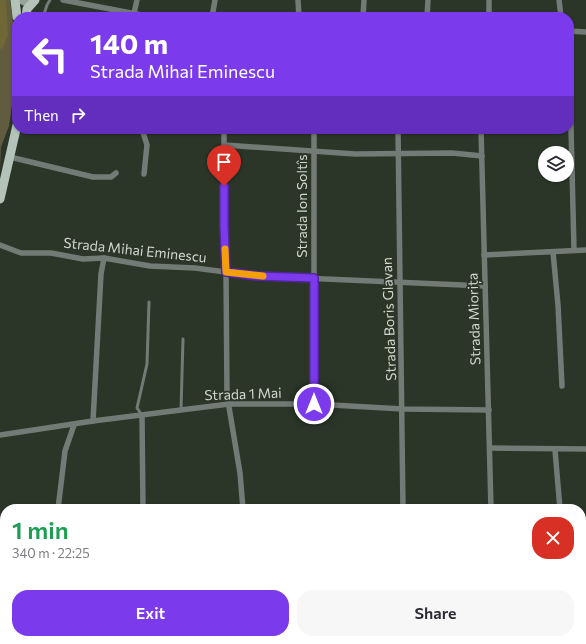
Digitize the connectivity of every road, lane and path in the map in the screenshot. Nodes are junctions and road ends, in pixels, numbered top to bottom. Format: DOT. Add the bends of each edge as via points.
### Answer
graph roads {
  1 [pos="21,0"];
  2 [pos="35,0"];
  3 [pos="50,0"];
  4 [pos="63,0"];
  5 [pos="137,0"];
  6 [pos="215,0"];
  7 [pos="298,0"];
  8 [pos="364,0"];
  9 [pos="428,0"];
  10 [pos="489,0"];
  11 [pos="559,0"];
  12 [pos="16,9"];
  13 [pos="23,12"];
  14 [pos="26,12"];
  15 [pos="44,12"];
  16 [pos="129,12"];
  17 [pos="134,12"];
  18 [pos="213,12"];
  19 [pos="299,12"];
  20 [pos="363,12"];
  21 [pos="427,12"];
  22 [pos="489,12"];
  23 [pos="560,12"];
  24 [pos="574,31"];
  25 [pos="586,32"];
  26 [pos="15,134"];
  27 [pos="144,134"];
  28 [pos="224,134"];
  29 [pos="314,134"];
  30 [pos="398,134"];
  31 [pos="481,134"];
  32 [pos="571,134"];
  33 [pos="224,146"];
  34 [pos="314,152"];
  35 [pos="398,155"];
  36 [pos="482,156"];
  37 [pos="10,157"];
  38 [pos="116,173"];
  39 [pos="144,174"];
  40 [pos="0,199"];
  41 [pos="0,245"];
  42 [pos="574,250"];
  43 [pos="586,250"];
  44 [pos="553,252"];
  45 [pos="484,255"];
  46 [pos="104,258"];
  47 [pos="226,272"];
  48 [pos="314,278"];
  49 [pos="399,283"];
  50 [pos="485,286"];
  51 [pos="149,302"];
  52 [pos="183,339"];
  53 [pos="562,386"];
  54 [pos="229,404"];
  55 [pos="314,404"];
  56 [pos="403,409"];
  57 [pos="181,410"];
  58 [pos="489,410"];
  59 [pos="142,415"];
  60 [pos="93,421"];
  61 [pos="74,425"];
  62 [pos="0,435"];
  63 [pos="490,448"];
  64 [pos="586,449"];
  65 [pos="555,450"];
  66 [pos="59,504"];
  67 [pos="143,504"];
  68 [pos="243,504"];
  69 [pos="403,504"];
  70 [pos="491,504"];
  71 [pos="560,504"];
  1 -- 2 [label="main road"];
  1 -- 12 [label="main road"];
  1 -- 13 [label="main road"];
  2 -- 14 [label="main road"];
  3 -- 15 [label="lane"];
  4 -- 16 [label="street"];
  5 -- 17 [label="street"];
  6 -- 18 [label="street"];
  7 -- 19 [label="street"];
  8 -- 20 [label="street"];
  9 -- 21 [label="street"];
  10 -- 22 [label="street"];
  11 -- 23 [label="street"];
  24 -- 25 [label="street"];
  26 -- 37 [label="main road"];
  27 -- 39 [label="street" via="147,145"];
  28 -- 33 [label="street"];
  29 -- 34 [label="street, Strada Ion Soltîs"];
  30 -- 35 [label="street, Strada Boris Glavan"];
  31 -- 36 [label="street, Strada Miorița"];
  32 -- 42 [label="street"];
  33 -- 34 [label="street"];
  33 -- 47 [label="street"];
  34 -- 35 [label="street"];
  34 -- 48 [label="street, Strada Ion Soltîs"];
  35 -- 36 [label="street" via="444,153"];
  35 -- 49 [label="street, Strada Boris Glavan"];
  36 -- 45 [label="street, Strada Miorița"];
  37 -- 38 [label="street" via="93,177 111,177"];
  37 -- 40 [label="main road"];
  41 -- 46 [label="street, Strada Mihai Eminescu" via="21,253 51,253 83,259"];
  42 -- 43 [label="street"];
  42 -- 44 [label="street"];
  44 -- 45 [label="street"];
  44 -- 53 [label="street"];
  45 -- 50 [label="street, Strada Miorița"];
  46 -- 47 [label="street, Strada Mihai Eminescu" via="150,266"];
  46 -- 60 [label="street"];
  47 -- 48 [label="street, Strada Mihai Eminescu"];
  47 -- 54 [label="street"];
  48 -- 49 [label="street, Strada Mihai Eminescu"];
  48 -- 55 [label="street, Strada Ion Soltîs"];
  49 -- 50 [label="street, Strada Mihai Eminescu"];
  49 -- 56 [label="street, Strada Boris Glavan"];
  50 -- 58 [label="street, Strada Miorița"];
  51 -- 59 [label="lane" via="147,364 137,408"];
  52 -- 57 [label="lane"];
  54 -- 55 [label="street, Strada 1 Mai"];
  54 -- 57 [label="street, Strada 1 Mai"];
  54 -- 68 [label="street"];
  55 -- 56 [label="street, Strada 1 Mai"];
  56 -- 58 [label="street, Strada 1 Mai"];
  56 -- 69 [label="street, Strada Boris Glavan"];
  57 -- 59 [label="street, Strada 1 Mai"];
  58 -- 63 [label="street, Strada Miorița"];
  59 -- 60 [label="street, Strada 1 Mai"];
  59 -- 67 [label="street"];
  60 -- 61 [label="street, Strada 1 Mai"];
  61 -- 62 [label="street, Strada 1 Mai"];
  61 -- 66 [label="street" via="65,451"];
  63 -- 65 [label="street"];
  63 -- 70 [label="street, Strada Miorița"];
  64 -- 65 [label="street"];
  65 -- 71 [label="street"];
}
